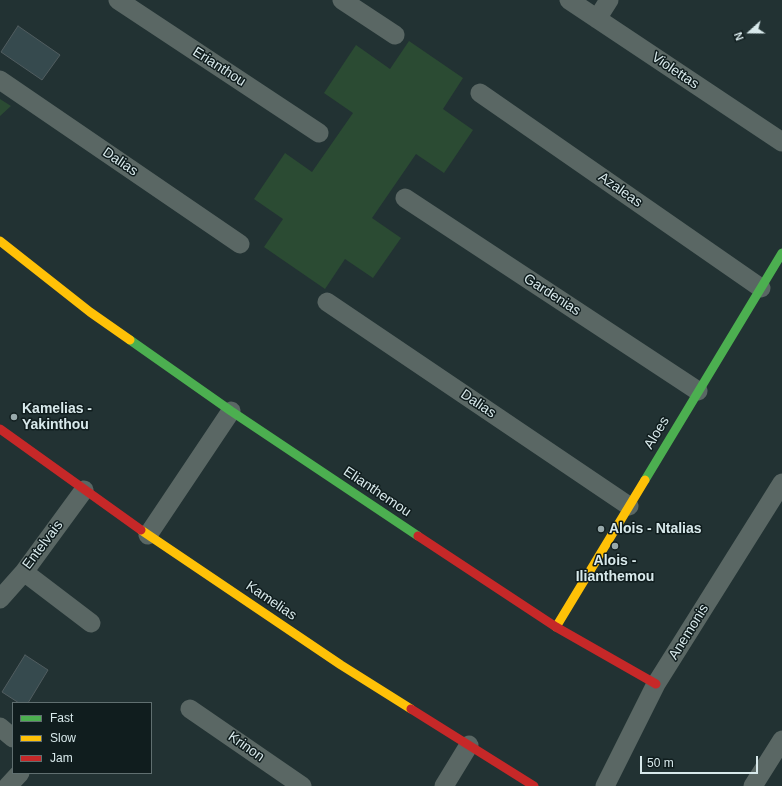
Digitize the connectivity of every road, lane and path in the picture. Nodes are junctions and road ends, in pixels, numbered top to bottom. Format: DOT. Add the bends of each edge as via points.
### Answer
graph roads {
  1 [pos="118,0"];
  2 [pos="342,0"];
  3 [pos="569,0"];
  4 [pos="609,0"];
  5 [pos="597,19"];
  6 [pos="395,35"];
  7 [pos="0,80"];
  8 [pos="480,93"];
  9 [pos="319,133"];
  10 [pos="782,142"];
  11 [pos="405,198"];
  12 [pos="0,241"];
  13 [pos="240,244"];
  14 [pos="782,253"];
  15 [pos="760,288"];
  16 [pos="326,302"];
  17 [pos="698,391"];
  18 [pos="231,411"];
  19 [pos="0,429"];
  20 [pos="782,483"];
  21 [pos="84,490"];
  22 [pos="629,506"];
  23 [pos="148,535"];
  24 [pos="24,572"];
  25 [pos="0,599"];
  26 [pos="91,623"];
  27 [pos="556,627"];
  28 [pos="656,684"];
  29 [pos="190,709"];
  30 [pos="0,727"];
  31 [pos="12,737"];
  32 [pos="782,740"];
  33 [pos="469,745"];
  34 [pos="19,774"];
  35 [pos="8,786"];
  36 [pos="302,786"];
  37 [pos="444,786"];
  38 [pos="534,786"];
  39 [pos="605,786"];
  40 [pos="753,786"];
  1 -- 9 [label="street, Erianthou"];
  2 -- 6 [label="street"];
  3 -- 5 [label="street, Violettas"];
  4 -- 5 [label="street"];
  5 -- 10 [label="street, Violettas"];
  7 -- 13 [label="street, Dalias"];
  8 -- 15 [label="street, Azaleas"];
  11 -- 17 [label="street, Gardenias"];
  12 -- 18 [label="street, Elianthemou" via="90,312"];
  14 -- 15 [label="street, Aloes"];
  15 -- 17 [label="street, Aloes"];
  16 -- 22 [label="street, Dalias"];
  17 -- 22 [label="street, Aloes"];
  18 -- 23 [label="street"];
  18 -- 27 [label="street, Elianthemou"];
  19 -- 21 [label="street, Kamelias"];
  20 -- 28 [label="street, Anemonis"];
  21 -- 23 [label="street, Kamelias"];
  21 -- 24 [label="street, Entelvais"];
  22 -- 27 [label="street, Aloes"];
  23 -- 33 [label="street, Kamelias" via="341,665"];
  24 -- 25 [label="street, Entelvais"];
  24 -- 26 [label="street"];
  27 -- 28 [label="street, Elianthemou"];
  28 -- 39 [label="street, Anemonis"];
  29 -- 36 [label="street, Krinon"];
  30 -- 31 [label="street"];
  32 -- 40 [label="street"];
  33 -- 37 [label="street"];
  33 -- 38 [label="street, Kamelias"];
  34 -- 35 [label="street"];
}
